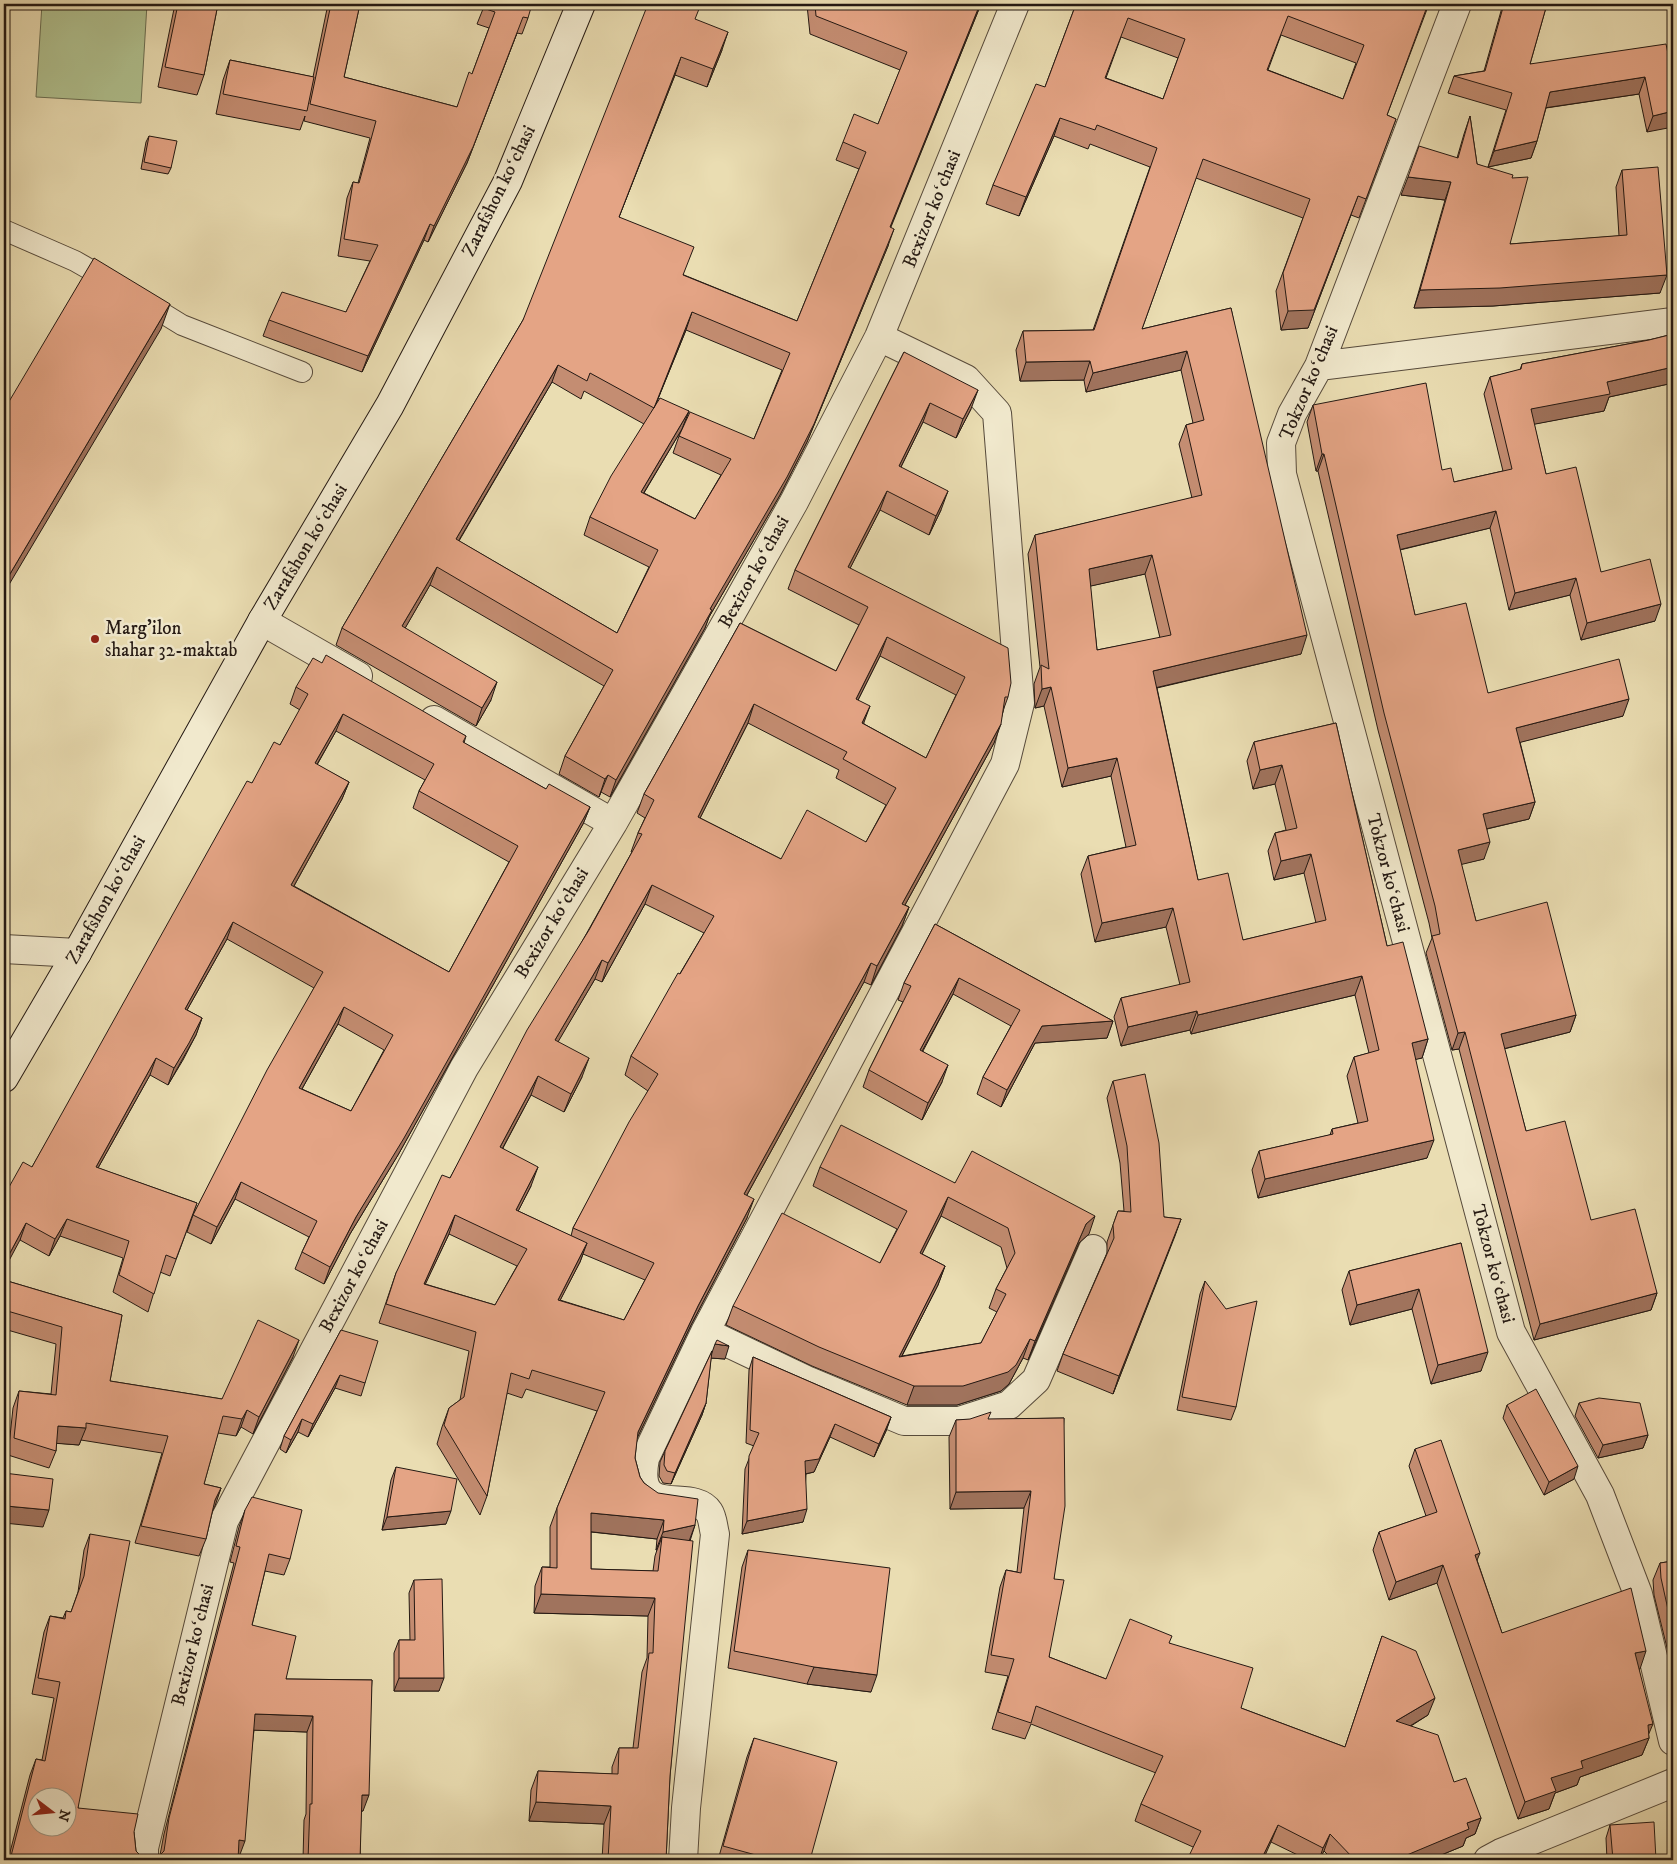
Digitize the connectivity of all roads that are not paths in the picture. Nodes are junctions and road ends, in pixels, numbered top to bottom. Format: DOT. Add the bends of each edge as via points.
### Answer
graph roads {
  1 [pos="582,4"];
  2 [pos="1015,4"];
  3 [pos="1457,4"];
  4 [pos="4,230"];
  5 [pos="1673,322"];
  6 [pos="879,337"];
  7 [pos="1319,366"];
  8 [pos="302,372"];
  9 [pos="262,621"];
  10 [pos="382,690"];
  11 [pos="416,710"];
  12 [pos="613,823"];
  13 [pos="4,949"];
  14 [pos="77,952"];
  15 [pos="4,1078"];
  16 [pos="1093,1249"];
  17 [pos="705,1332"];
  18 [pos="1673,1741"];
  19 [pos="1673,1783"];
  20 [pos="144,1860"];
  21 [pos="683,1860"];
  22 [pos="1488,1860"];
  1 -- 9 [label="street, Zarafshon koʻchasi" via="508,181 390,405"];
  2 -- 6 [label="street, Bexizor koʻchasi"];
  3 -- 7 [label="street, Tokzor koʻchasi"];
  4 -- 8 [label="lane" via="74,260 182,325"];
  5 -- 7 [label="street"];
  6 -- 12 [label="street, Bexizor koʻchasi" via="794,502"];
  6 -- 17 [label="street" via="966,379 997,413 1020,703 1005,764"];
  7 -- 18 [label="street, Tokzor koʻchasi" via="1292,414 1281,443 1282,474 1511,1332 1600,1495 1638,1594"];
  9 -- 10 [label="street"];
  9 -- 14 [label="street, Zarafshon koʻchasi"];
  11 -- 12 [label="street"];
  12 -- 20 [label="street, Bexizor koʻchasi" via="464,1068 224,1520 144,1848"];
  13 -- 14 [label="street"];
  14 -- 15 [label="street, Zarafshon koʻchasi"];
  16 -- 17 [label="street" via="1036,1380 1009,1406 959,1421 904,1422"];
  17 -- 21 [label="street" via="649,1446 643,1469 646,1487 652,1495 704,1507 709,1512 714,1534"];
  19 -- 22 [label="street"];
}
